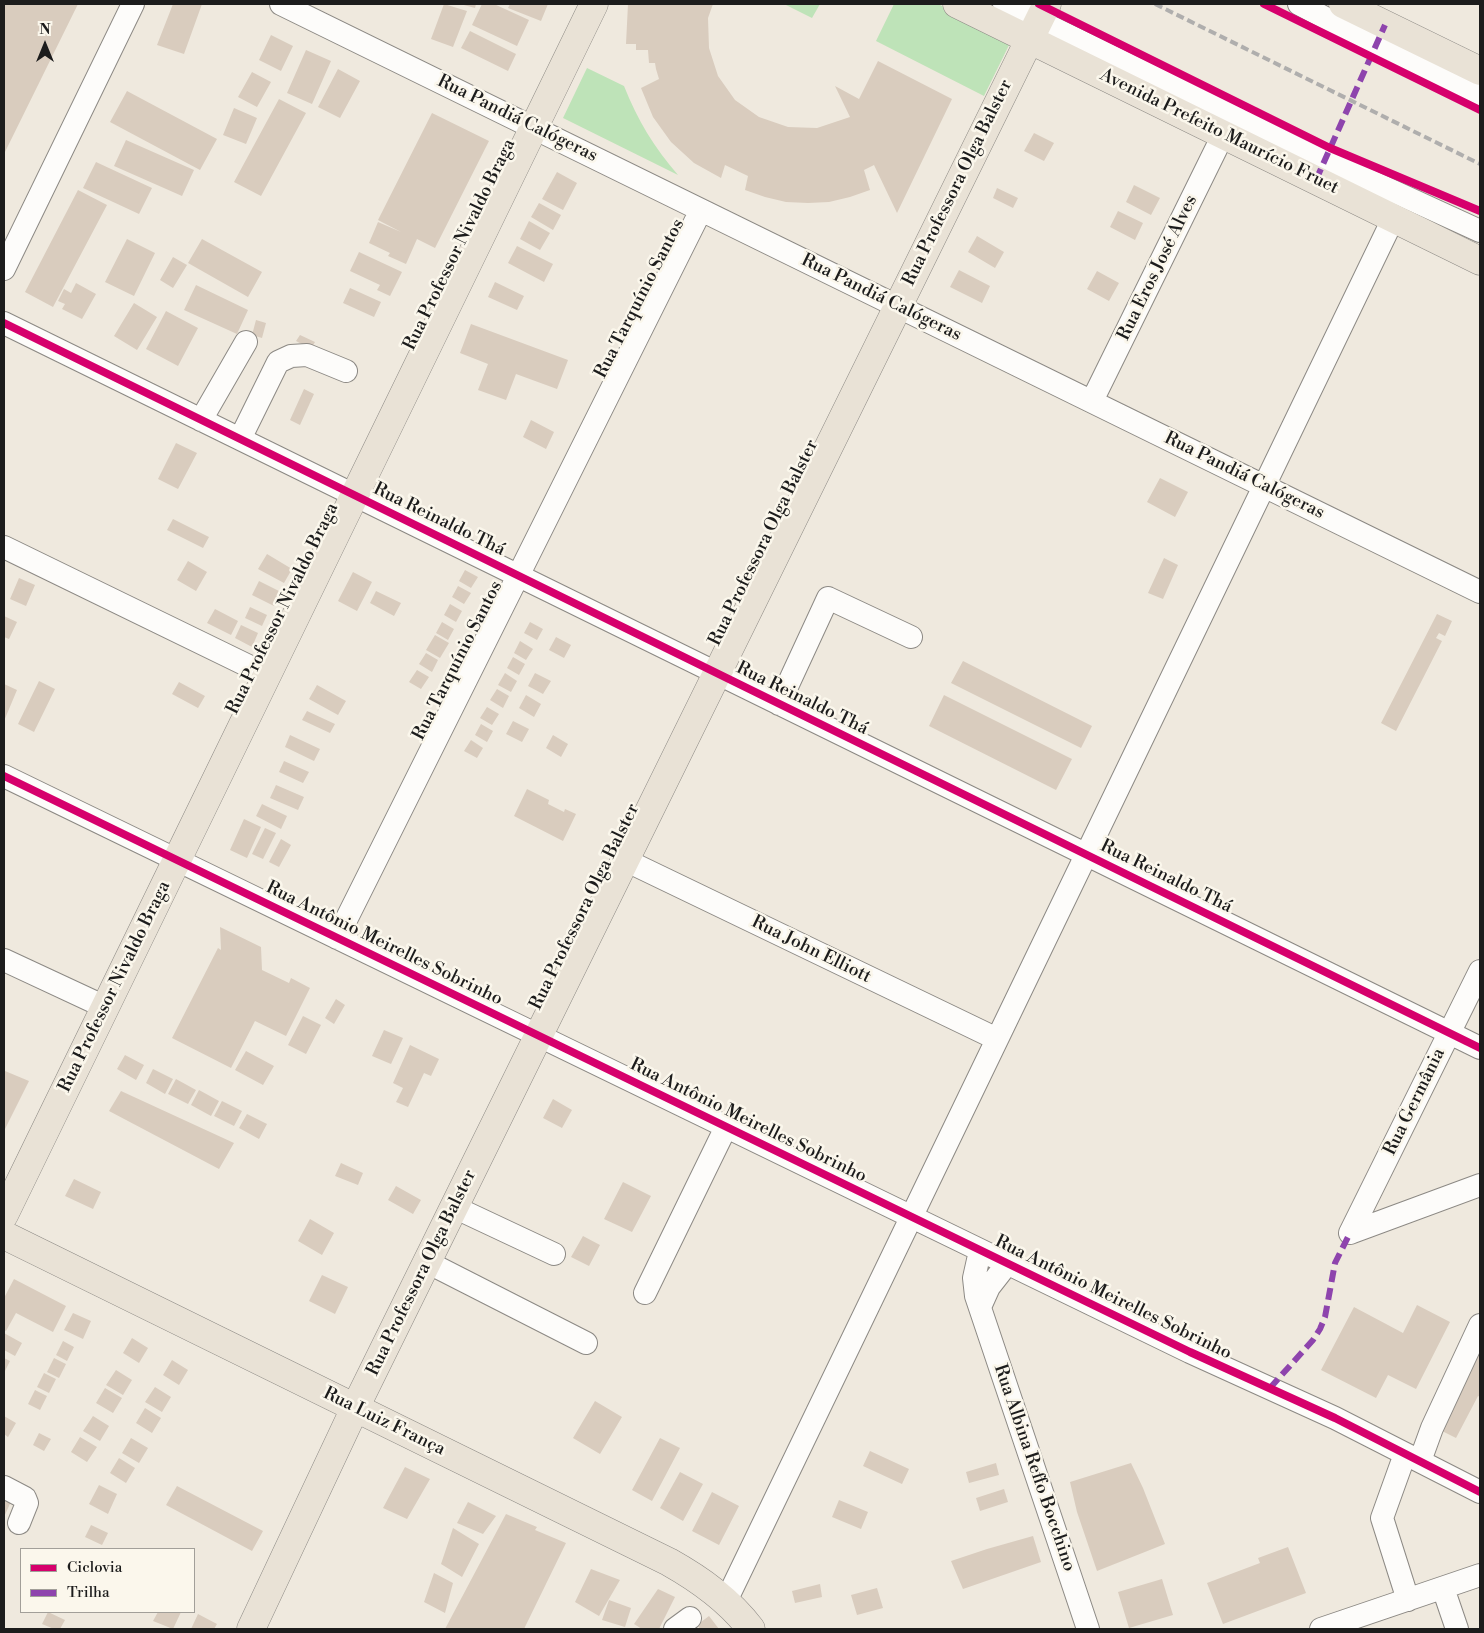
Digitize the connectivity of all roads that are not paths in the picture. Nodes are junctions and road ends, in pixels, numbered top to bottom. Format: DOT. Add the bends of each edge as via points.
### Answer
graph roads {
  1 [pos="133,4"];
  2 [pos="281,4"];
  3 [pos="594,4"];
  4 [pos="957,4"];
  5 [pos="1004,4"];
  6 [pos="1299,4"];
  7 [pos="1356,7"];
  8 [pos="1038,21"];
  9 [pos="1480,71"];
  10 [pos="1480,96"];
  11 [pos="534,128"];
  12 [pos="1224,135"];
  13 [pos="701,210"];
  14 [pos="1393,219"];
  15 [pos="1480,230"];
  16 [pos="1480,261"];
  17 [pos="4,269"];
  18 [pos="898,306"];
  19 [pos="4,323"];
  20 [pos="246,342"];
  21 [pos="346,371"];
  22 [pos="1092,401"];
  23 [pos="201,420"];
  24 [pos="240,439"];
  25 [pos="1264,486"];
  26 [pos="355,495"];
  27 [pos="4,547"];
  28 [pos="518,576"];
  29 [pos="1480,592"];
  30 [pos="911,638"];
  31 [pos="717,673"];
  32 [pos="267,675"];
  33 [pos="779,704"];
  34 [pos="4,779"];
  35 [pos="1086,855"];
  36 [pos="176,860"];
  37 [pos="625,860"];
  38 [pos="337,938"];
  39 [pos="4,960"];
  40 [pos="1480,972"];
  41 [pos="105,1007"];
  42 [pos="1450,1033"];
  43 [pos="539,1036"];
  44 [pos="997,1039"];
  45 [pos="1480,1048"];
  46 [pos="726,1127"];
  47 [pos="1480,1185"];
  48 [pos="454,1207"];
  49 [pos="4,1215"];
  50 [pos="911,1217"];
  51 [pos="4,1234"];
  52 [pos="980,1251"];
  53 [pos="554,1254"];
  54 [pos="427,1262"];
  55 [pos="1007,1264"];
  56 [pos="645,1293"];
  57 [pos="980,1307"];
  58 [pos="1480,1325"];
  59 [pos="586,1343"];
  60 [pos="356,1408"];
  61 [pos="1412,1457"];
  62 [pos="1478,1485"];
  63 [pos="4,1488"];
  64 [pos="20,1523"];
  65 [pos="1480,1575"];
  66 [pos="1443,1588"];
  67 [pos="726,1600"];
  68 [pos="1408,1600"];
  69 [pos="251,1629"];
  70 [pos="751,1629"];
  71 [pos="1088,1629"];
  72 [pos="1321,1629"];
  73 [pos="1457,1629"];
  1 -- 17 [label="street"];
  2 -- 11 [label="street, Rua Pandiá Calógeras"];
  3 -- 11 [label="main road, Rua Professor Nivaldo Braga"];
  4 -- 8 [label="main road, Avenida Prefeito Maurício Fruet"];
  5 -- 8 [label="street"];
  6 -- 10 [label="street"];
  7 -- 9 [label="main road"];
  8 -- 12 [label="main road, Avenida Prefeito Maurício Fruet"];
  8 -- 15 [label="street" via="1326,160"];
  8 -- 18 [label="main road, Rua Professora Olga Balster"];
  11 -- 13 [label="street, Rua Pandiá Calógeras"];
  11 -- 26 [label="main road, Rua Professor Nivaldo Braga"];
  12 -- 14 [label="main road, Avenida Prefeito Maurício Fruet"];
  12 -- 22 [label="street, Rua Eros José Alves"];
  13 -- 18 [label="street, Rua Pandiá Calógeras"];
  13 -- 28 [label="street, Rua Tarquínio Santos"];
  14 -- 16 [label="main road, Avenida Prefeito Maurício Fruet"];
  14 -- 25 [label="street"];
  18 -- 22 [label="street, Rua Pandiá Calógeras"];
  18 -- 31 [label="main road, Rua Professora Olga Balster"];
  19 -- 23 [label="street, Rua Reinaldo Thá"];
  20 -- 23 [label="street"];
  21 -- 24 [label="street" via="307,355 291,356 278,362"];
  22 -- 25 [label="street, Rua Pandiá Calógeras"];
  23 -- 24 [label="street, Rua Reinaldo Thá"];
  24 -- 26 [label="street, Rua Reinaldo Thá"];
  25 -- 29 [label="street, Rua Pandiá Calógeras"];
  25 -- 35 [label="street"];
  26 -- 28 [label="street, Rua Reinaldo Thá"];
  26 -- 32 [label="main road, Rua Professor Nivaldo Braga"];
  27 -- 32 [label="street"];
  28 -- 31 [label="street, Rua Reinaldo Thá"];
  28 -- 38 [label="street, Rua Tarquínio Santos"];
  30 -- 33 [label="street" via="828,598"];
  31 -- 33 [label="street, Rua Reinaldo Thá"];
  31 -- 37 [label="main road, Rua Professora Olga Balster"];
  32 -- 36 [label="main road, Rua Professor Nivaldo Braga"];
  33 -- 35 [label="street, Rua Reinaldo Thá"];
  34 -- 36 [label="street, Rua Antônio Meirelles Sobrinho"];
  35 -- 42 [label="street, Rua Reinaldo Thá"];
  35 -- 44 [label="street"];
  36 -- 38 [label="street, Rua Antônio Meirelles Sobrinho"];
  36 -- 41 [label="main road, Rua Professor Nivaldo Braga"];
  37 -- 43 [label="main road, Rua Professora Olga Balster"];
  37 -- 44 [label="street, Rua John Elliott"];
  38 -- 43 [label="street, Rua Antônio Meirelles Sobrinho"];
  39 -- 41 [label="street"];
  40 -- 42 [label="street, Rua Germânia"];
  41 -- 49 [label="main road, Rua Professor Nivaldo Braga"];
  42 -- 45 [label="street, Rua Reinaldo Thá"];
  42 -- 47 [label="street, Rua Germânia" via="1350,1233"];
  43 -- 46 [label="street, Rua Antônio Meirelles Sobrinho"];
  43 -- 48 [label="main road, Rua Professora Olga Balster"];
  44 -- 50 [label="street"];
  46 -- 50 [label="street, Rua Antônio Meirelles Sobrinho"];
  46 -- 56 [label="street"];
  48 -- 53 [label="street"];
  48 -- 54 [label="main road, Rua Professora Olga Balster"];
  50 -- 52 [label="street, Rua Antônio Meirelles Sobrinho"];
  50 -- 67 [label="street"];
  51 -- 60 [label="main road, Rua Luiz França"];
  52 -- 55 [label="street, Rua Antônio Meirelles Sobrinho"];
  52 -- 57 [label="street, Rua Albina Reffo Bocchino" via="974,1278"];
  54 -- 59 [label="street"];
  54 -- 60 [label="main road, Rua Professora Olga Balster"];
  55 -- 57 [label="street"];
  55 -- 61 [label="street, Rua Antônio Meirelles Sobrinho" via="1313,1407"];
  57 -- 71 [label="street, Rua Albina Reffo Bocchino"];
  58 -- 61 [label="street" via="1432,1428"];
  60 -- 67 [label="main road, Rua Luiz França" via="669,1562"];
  60 -- 69 [label="main road, Rua Professora Olga Balster"];
  61 -- 62 [label="street, Rua Antônio Meirelles Sobrinho"];
  61 -- 68 [label="street" via="1382,1518"];
  63 -- 64 [label="street" via="25,1498 27,1503"];
  65 -- 66 [label="street"];
  66 -- 68 [label="street"];
  66 -- 73 [label="street"];
  67 -- 70 [label="main road, Rua Luiz França"];
  68 -- 72 [label="street"];
}
